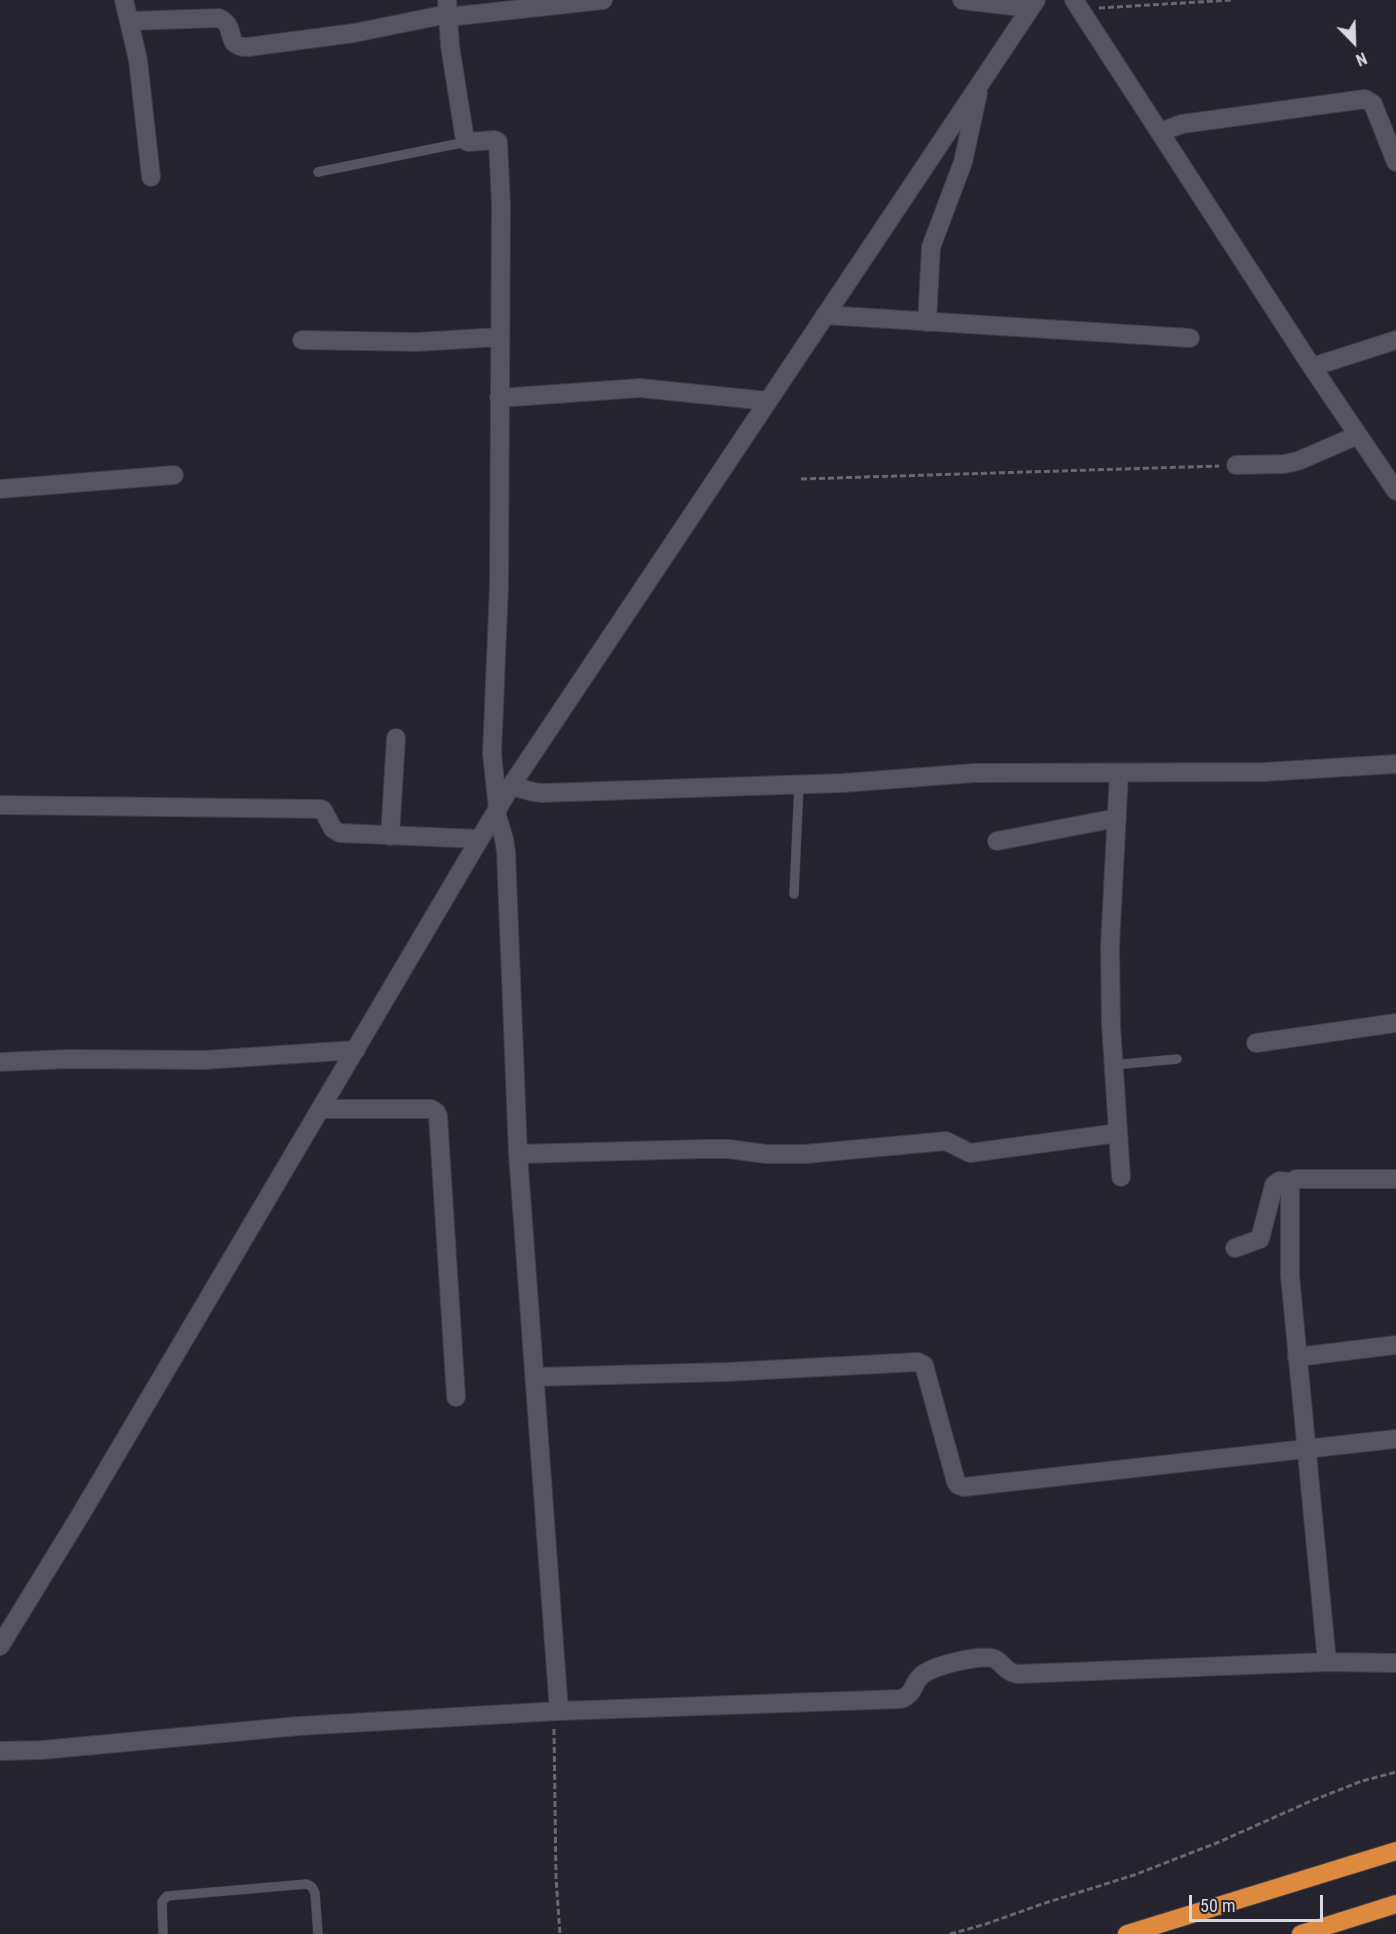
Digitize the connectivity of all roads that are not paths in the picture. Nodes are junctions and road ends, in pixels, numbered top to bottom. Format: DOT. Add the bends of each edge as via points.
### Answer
graph roads {
  1 [pos="124,0"];
  2 [pos="603,0"];
  3 [pos="962,0"];
  4 [pos="1033,4"];
  5 [pos="1077,4"];
  6 [pos="447,11"];
  7 [pos="130,21"];
  8 [pos="981,82"];
  9 [pos="1160,132"];
  10 [pos="466,142"];
  11 [pos="1396,162"];
  12 [pos="318,172"];
  13 [pos="151,177"];
  14 [pos="825,315"];
  15 [pos="927,322"];
  16 [pos="499,337"];
  17 [pos="1190,338"];
  18 [pos="302,340"];
  19 [pos="1396,340"];
  20 [pos="1312,367"];
  21 [pos="499,398"];
  22 [pos="768,401"];
  23 [pos="1358,435"];
  24 [pos="1236,465"];
  25 [pos="174,475"];
  26 [pos="0,489"];
  27 [pos="1396,491"];
  28 [pos="396,738"];
  29 [pos="1396,764"];
  30 [pos="1119,773"];
  31 [pos="800,785"];
  32 [pos="512,786"];
  33 [pos="0,805"];
  34 [pos="497,811"];
  35 [pos="1117,818"];
  36 [pos="390,836"];
  37 [pos="479,839"];
  38 [pos="997,842"];
  39 [pos="794,894"];
  40 [pos="1396,1023"];
  41 [pos="1256,1043"];
  42 [pos="356,1050"];
  43 [pos="1177,1059"];
  44 [pos="0,1062"];
  45 [pos="1114,1065"];
  46 [pos="321,1109"];
  47 [pos="1118,1132"];
  48 [pos="518,1154"];
  49 [pos="1121,1177"];
  50 [pos="1396,1179"];
  51 [pos="1291,1182"];
  52 [pos="1235,1248"];
  53 [pos="1396,1345"];
  54 [pos="1298,1357"];
  55 [pos="535,1377"];
  56 [pos="456,1397"];
  57 [pos="1396,1439"];
  58 [pos="1306,1448"];
  59 [pos="0,1646"];
  60 [pos="1327,1662"];
  61 [pos="1396,1663"];
  62 [pos="556,1711"];
  63 [pos="0,1751"];
  64 [pos="1396,1851"];
  65 [pos="1396,1904"];
  66 [pos="163,1934"];
  67 [pos="318,1934"];
  68 [pos="1127,1934"];
  69 [pos="1301,1934"];
  1 -- 7 [label="street"];
  2 -- 6 [label="street"];
  3 -- 4 [label="street"];
  4 -- 8 [label="street"];
  5 -- 9 [label="street"];
  6 -- 7 [label="street" via="354,33 248,47 235,45 228,26 219,18"];
  6 -- 10 [label="street"];
  7 -- 13 [label="street"];
  8 -- 14 [label="street"];
  8 -- 15 [label="street" via="963,162 931,247"];
  9 -- 11 [label="street" via="1182,124 1365,99 1373,104"];
  9 -- 20 [label="street"];
  10 -- 12 [label="lane"];
  10 -- 16 [label="street" via="498,142"];
  14 -- 15 [label="street"];
  14 -- 22 [label="street"];
  15 -- 17 [label="street"];
  16 -- 18 [label="street" via="417,342"];
  16 -- 21 [label="street"];
  19 -- 20 [label="street"];
  20 -- 23 [label="street"];
  21 -- 22 [label="street" via="640,388"];
  21 -- 34 [label="street" via="499,586 492,754"];
  22 -- 32 [label="street"];
  23 -- 24 [label="street" via="1298,461"];
  23 -- 27 [label="street"];
  25 -- 26 [label="street"];
  28 -- 36 [label="street"];
  29 -- 30 [label="street" via="1264,772"];
  30 -- 31 [label="street" via="974,773"];
  30 -- 35 [label="street"];
  31 -- 32 [label="street" via="543,793"];
  31 -- 39 [label="lane"];
  32 -- 34 [label="street"];
  33 -- 36 [label="street" via="321,809 333,829 340,833"];
  34 -- 37 [label="street"];
  34 -- 48 [label="street" via="506,852"];
  35 -- 38 [label="street"];
  35 -- 45 [label="street" via="1110,946"];
  36 -- 37 [label="street"];
  37 -- 42 [label="street"];
  40 -- 41 [label="street"];
  42 -- 44 [label="street" via="204,1060"];
  42 -- 46 [label="street"];
  43 -- 45 [label="lane"];
  45 -- 47 [label="street"];
  46 -- 56 [label="street" via="436,1112"];
  46 -- 59 [label="street"];
  47 -- 48 [label="street" via="970,1153 946,1141 805,1154 704,1149"];
  47 -- 49 [label="street"];
  48 -- 55 [label="street"];
  50 -- 51 [label="street"];
  51 -- 52 [label="street" via="1279,1181 1274,1185 1260,1239"];
  51 -- 54 [label="street" via="1290,1275"];
  53 -- 54 [label="street"];
  54 -- 58 [label="street"];
  55 -- 58 [label="street" via="918,1362 924,1365 956,1482 964,1486"];
  55 -- 62 [label="street"];
  57 -- 58 [label="street"];
  58 -- 60 [label="street"];
  60 -- 61 [label="street"];
  60 -- 62 [label="street" via="1018,1674 983,1657 922,1674 912,1693 901,1699"];
  62 -- 63 [label="street" via="299,1726"];
  64 -- 68 [label="highway"];
  65 -- 69 [label="highway"];
  66 -- 67 [label="lane" via="162,1902 167,1896 307,1884 315,1893"];
}
